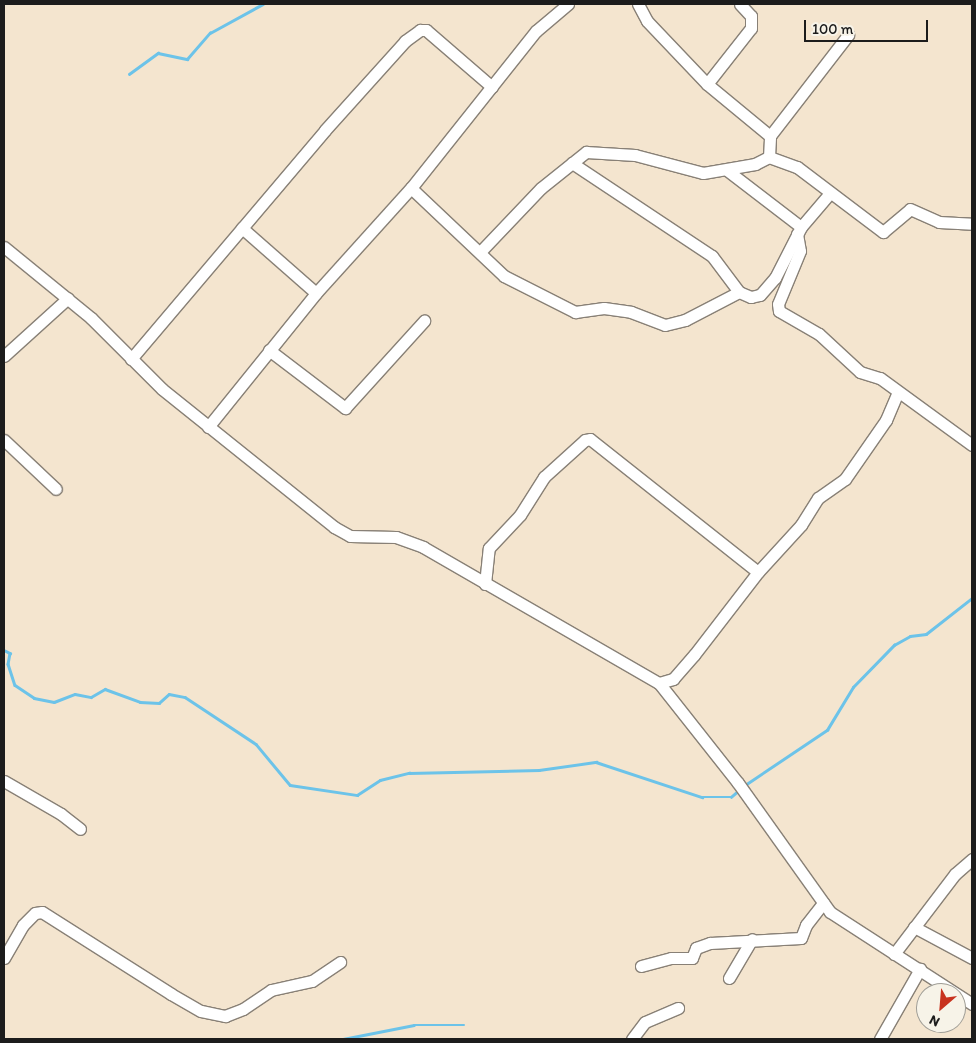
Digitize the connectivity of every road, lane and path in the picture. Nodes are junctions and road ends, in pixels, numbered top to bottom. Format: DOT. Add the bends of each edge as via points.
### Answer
graph roads {
  1 [pos="568,4"];
  2 [pos="638,4"];
  3 [pos="740,4"];
  4 [pos="848,35"];
  5 [pos="707,84"];
  6 [pos="492,87"];
  7 [pos="770,136"];
  8 [pos="768,157"];
  9 [pos="572,163"];
  10 [pos="728,170"];
  11 [pos="412,188"];
  12 [pos="830,193"];
  13 [pos="972,224"];
  14 [pos="242,228"];
  15 [pos="799,230"];
  16 [pos="4,247"];
  17 [pos="480,252"];
  18 [pos="739,292"];
  19 [pos="316,293"];
  20 [pos="68,298"];
  21 [pos="424,321"];
  22 [pos="269,350"];
  23 [pos="4,356"];
  24 [pos="131,359"];
  25 [pos="898,392"];
  26 [pos="208,427"];
  27 [pos="4,440"];
  28 [pos="972,445"];
  29 [pos="56,489"];
  30 [pos="758,572"];
  31 [pos="485,584"];
  32 [pos="659,683"];
  33 [pos="4,781"];
  34 [pos="80,830"];
  35 [pos="972,859"];
  36 [pos="823,903"];
  37 [pos="914,927"];
  38 [pos="752,939"];
  39 [pos="894,954"];
  40 [pos="4,958"];
  41 [pos="972,958"];
  42 [pos="340,962"];
  43 [pos="641,966"];
  44 [pos="920,969"];
  45 [pos="728,978"];
  46 [pos="972,1004"];
  47 [pos="678,1008"];
  48 [pos="632,1039"];
  49 [pos="880,1039"];
  1 -- 6 [label="street" via="536,31"];
  2 -- 5 [label="street" via="647,21"];
  3 -- 5 [label="street" via="751,16 751,28"];
  4 -- 7 [label="street"];
  5 -- 7 [label="street"];
  6 -- 11 [label="street"];
  6 -- 14 [label="street" via="426,30 420,30 405,41 332,122"];
  7 -- 8 [label="street"];
  8 -- 10 [label="street" via="755,164"];
  8 -- 12 [label="street" via="797,167"];
  9 -- 10 [label="street" via="586,152 635,155 703,173"];
  9 -- 17 [label="street" via="541,188"];
  9 -- 18 [label="street" via="712,256"];
  10 -- 15 [label="street"];
  11 -- 17 [label="street"];
  11 -- 19 [label="street"];
  12 -- 13 [label="street" via="882,232 910,209 939,222"];
  12 -- 15 [label="street"];
  14 -- 19 [label="street"];
  14 -- 24 [label="street"];
  15 -- 18 [label="street" via="775,278 760,295 751,297"];
  15 -- 25 [label="street" via="800,251 778,304 779,311 819,334 860,372 880,378"];
  16 -- 20 [label="street"];
  17 -- 18 [label="street" via="504,276 575,312 604,308 631,312 665,325 685,320"];
  19 -- 22 [label="street"];
  20 -- 23 [label="street"];
  20 -- 24 [label="street"];
  21 -- 22 [label="street" via="345,408"];
  22 -- 26 [label="street"];
  24 -- 26 [label="street"];
  25 -- 28 [label="street"];
  25 -- 30 [label="street" via="886,420 844,479 818,498 782,550"];
  26 -- 31 [label="street" via="350,536 396,537 423,547"];
  27 -- 29 [label="street"];
  30 -- 31 [label="street" via="590,439 544,477 520,516 489,548"];
  30 -- 32 [label="street" via="694,656 673,679"];
  31 -- 32 [label="street"];
  32 -- 36 [label="street" via="738,783"];
  33 -- 34 [label="street" via="61,814"];
  35 -- 37 [label="street" via="955,874"];
  36 -- 38 [label="street" via="806,925 801,938"];
  36 -- 39 [label="street" via="843,921"];
  37 -- 39 [label="street"];
  37 -- 41 [label="street"];
  38 -- 43 [label="street" via="710,943 696,948 692,958 671,958"];
  38 -- 45 [label="street"];
  39 -- 44 [label="street"];
  40 -- 42 [label="street" via="23,925 35,913 42,912 170,994 201,1011 225,1016 243,1009 271,990 312,981"];
  44 -- 46 [label="street"];
  44 -- 49 [label="street"];
  47 -- 48 [label="street" via="645,1022"];
}
